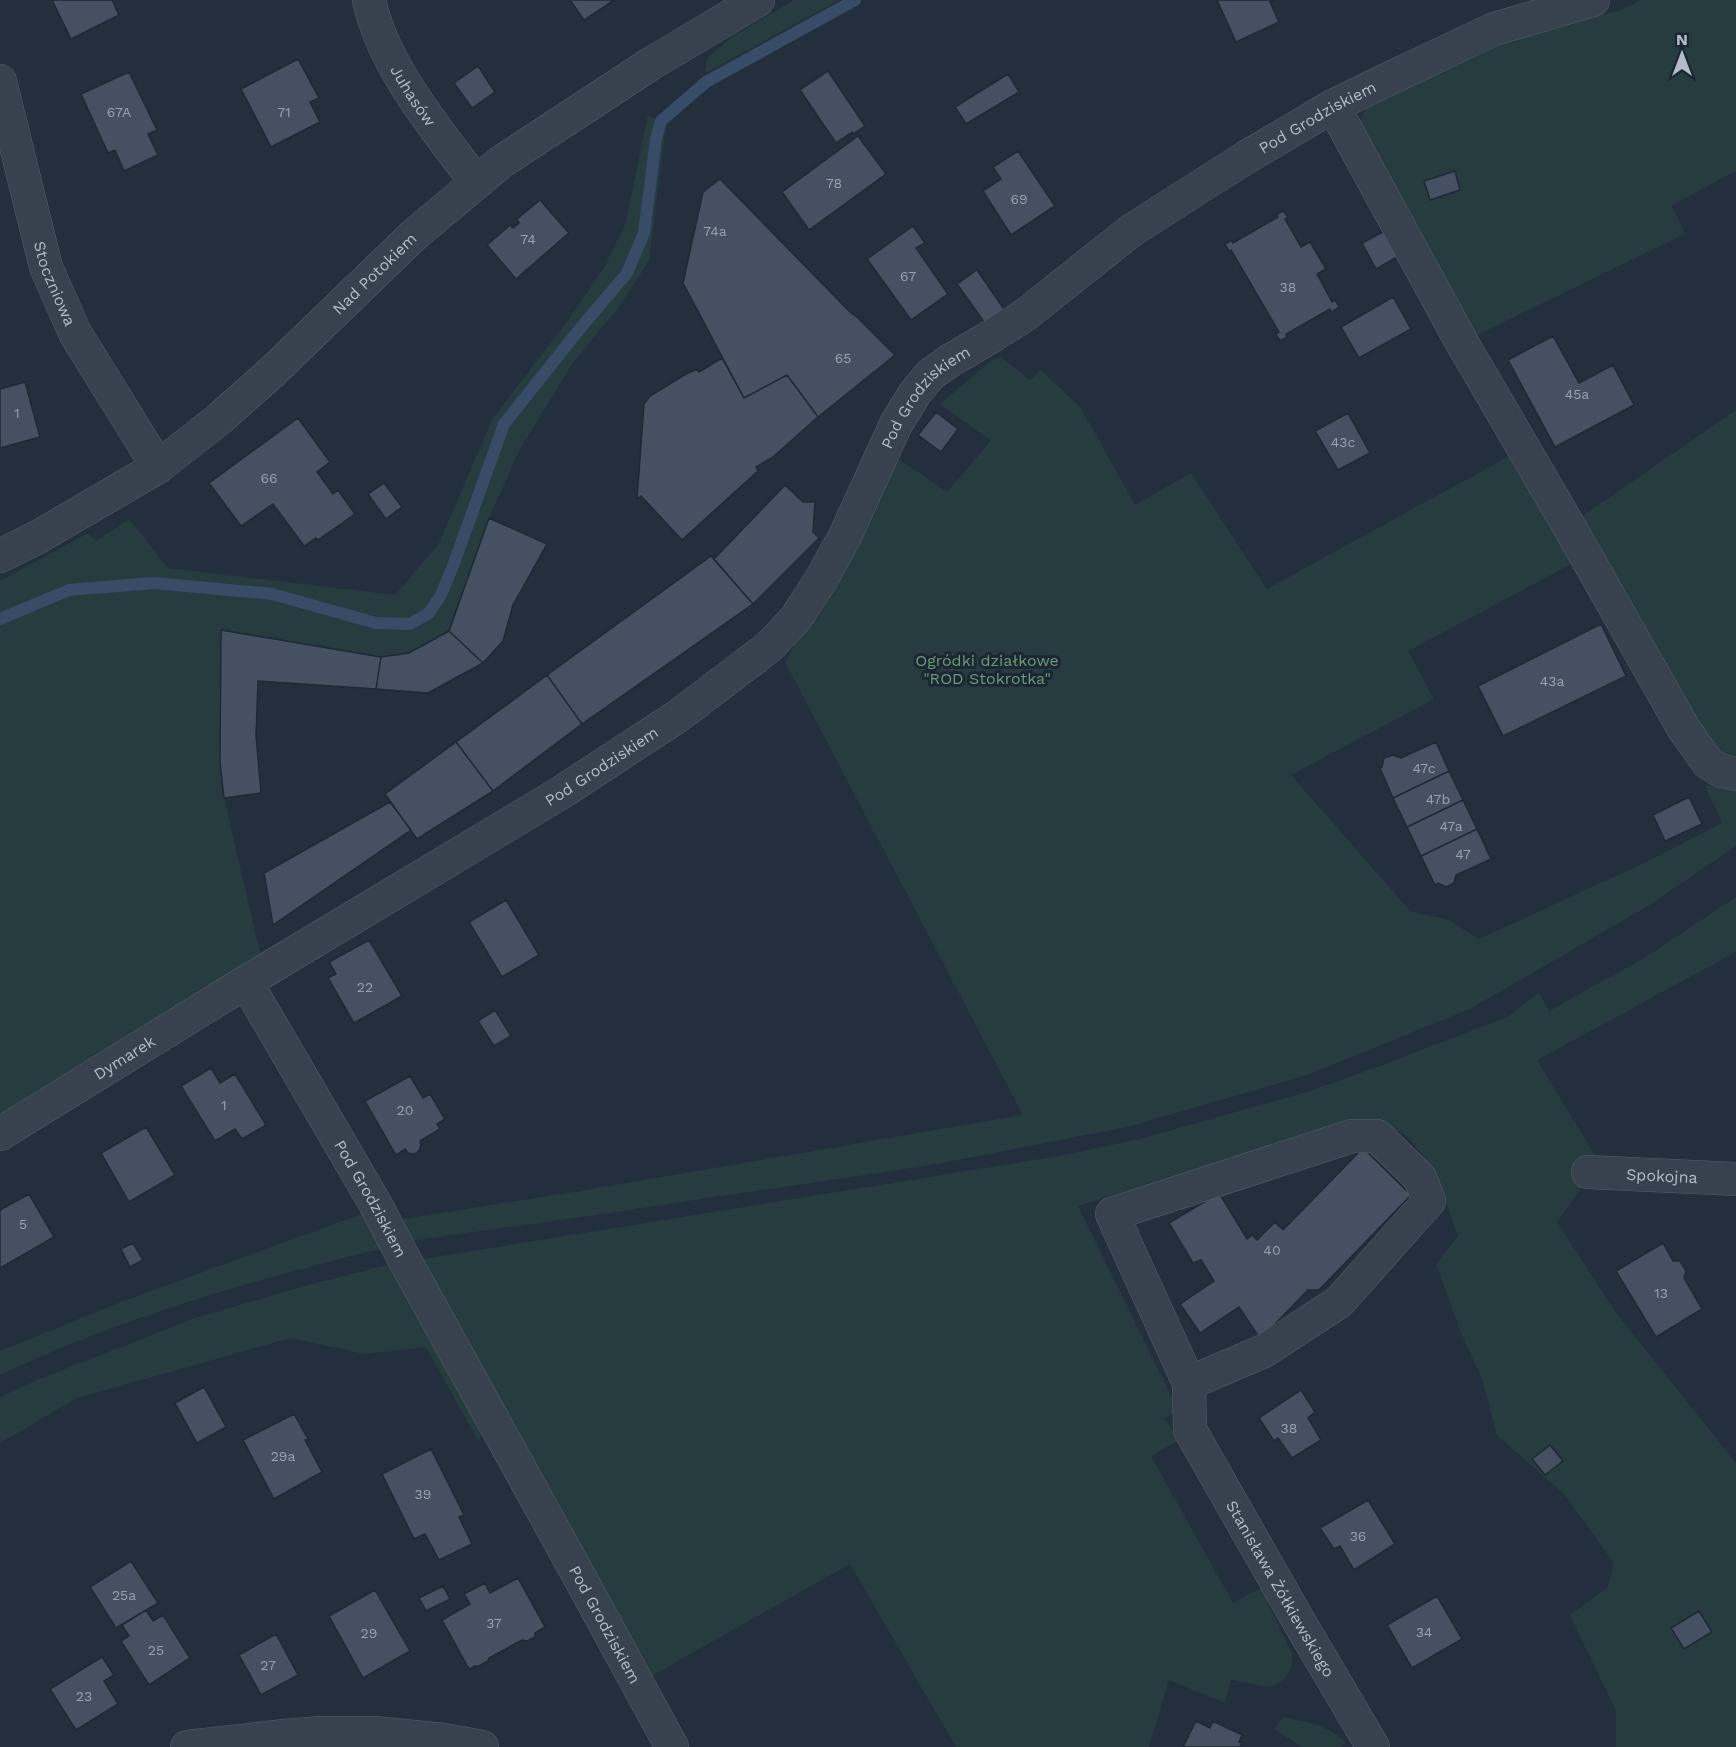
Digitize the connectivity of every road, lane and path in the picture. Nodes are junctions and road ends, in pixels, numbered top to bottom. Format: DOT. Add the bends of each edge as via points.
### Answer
graph roads {
  1 [pos="369,0"];
  2 [pos="758,0"];
  3 [pos="1593,0"];
  4 [pos="0,81"];
  5 [pos="1333,106"];
  6 [pos="476,182"];
  7 [pos="158,467"];
  8 [pos="0,556"];
  9 [pos="1736,774"];
  10 [pos="246,982"];
  11 [pos="0,1134"];
  12 [pos="1588,1172"];
  13 [pos="1736,1179"];
  14 [pos="1190,1383"];
  15 [pos="187,1747"];
  16 [pos="482,1747"];
  17 [pos="672,1747"];
  18 [pos="1373,1747"];
  1 -- 6 [label="street, Juhasów" via="393,62 419,106"];
  2 -- 6 [label="street, Nad Potokiem" via="528,143"];
  3 -- 5 [label="street, Pod Grodziskiem" via="1494,29"];
  4 -- 7 [label="street, Stoczniowa" via="46,267 75,333"];
  5 -- 9 [label="street" via="1461,341 1684,729 1708,763"];
  5 -- 10 [label="street, Pod Grodziskiem" via="1132,230 1025,315 931,374 896,424 822,578 796,618 770,646 678,716 562,792"];
  6 -- 7 [label="street, Nad Potokiem" via="414,235 272,372"];
  7 -- 8 [label="street, Nad Potokiem"];
  10 -- 11 [label="street, Dymarek"];
  10 -- 17 [label="street, Pod Grodziskiem" via="376,1205"];
  12 -- 13 [label="street, Spokojna"];
  14 -- 14 [label="street" via="1112,1214 1352,1136 1377,1136 1420,1178 1429,1201 1340,1302 1264,1351"];
  14 -- 18 [label="street, Stanisława Żółkiewskiego" via="1190,1430"];
  15 -- 16 [label="street" via="321,1733 374,1733"];
}
